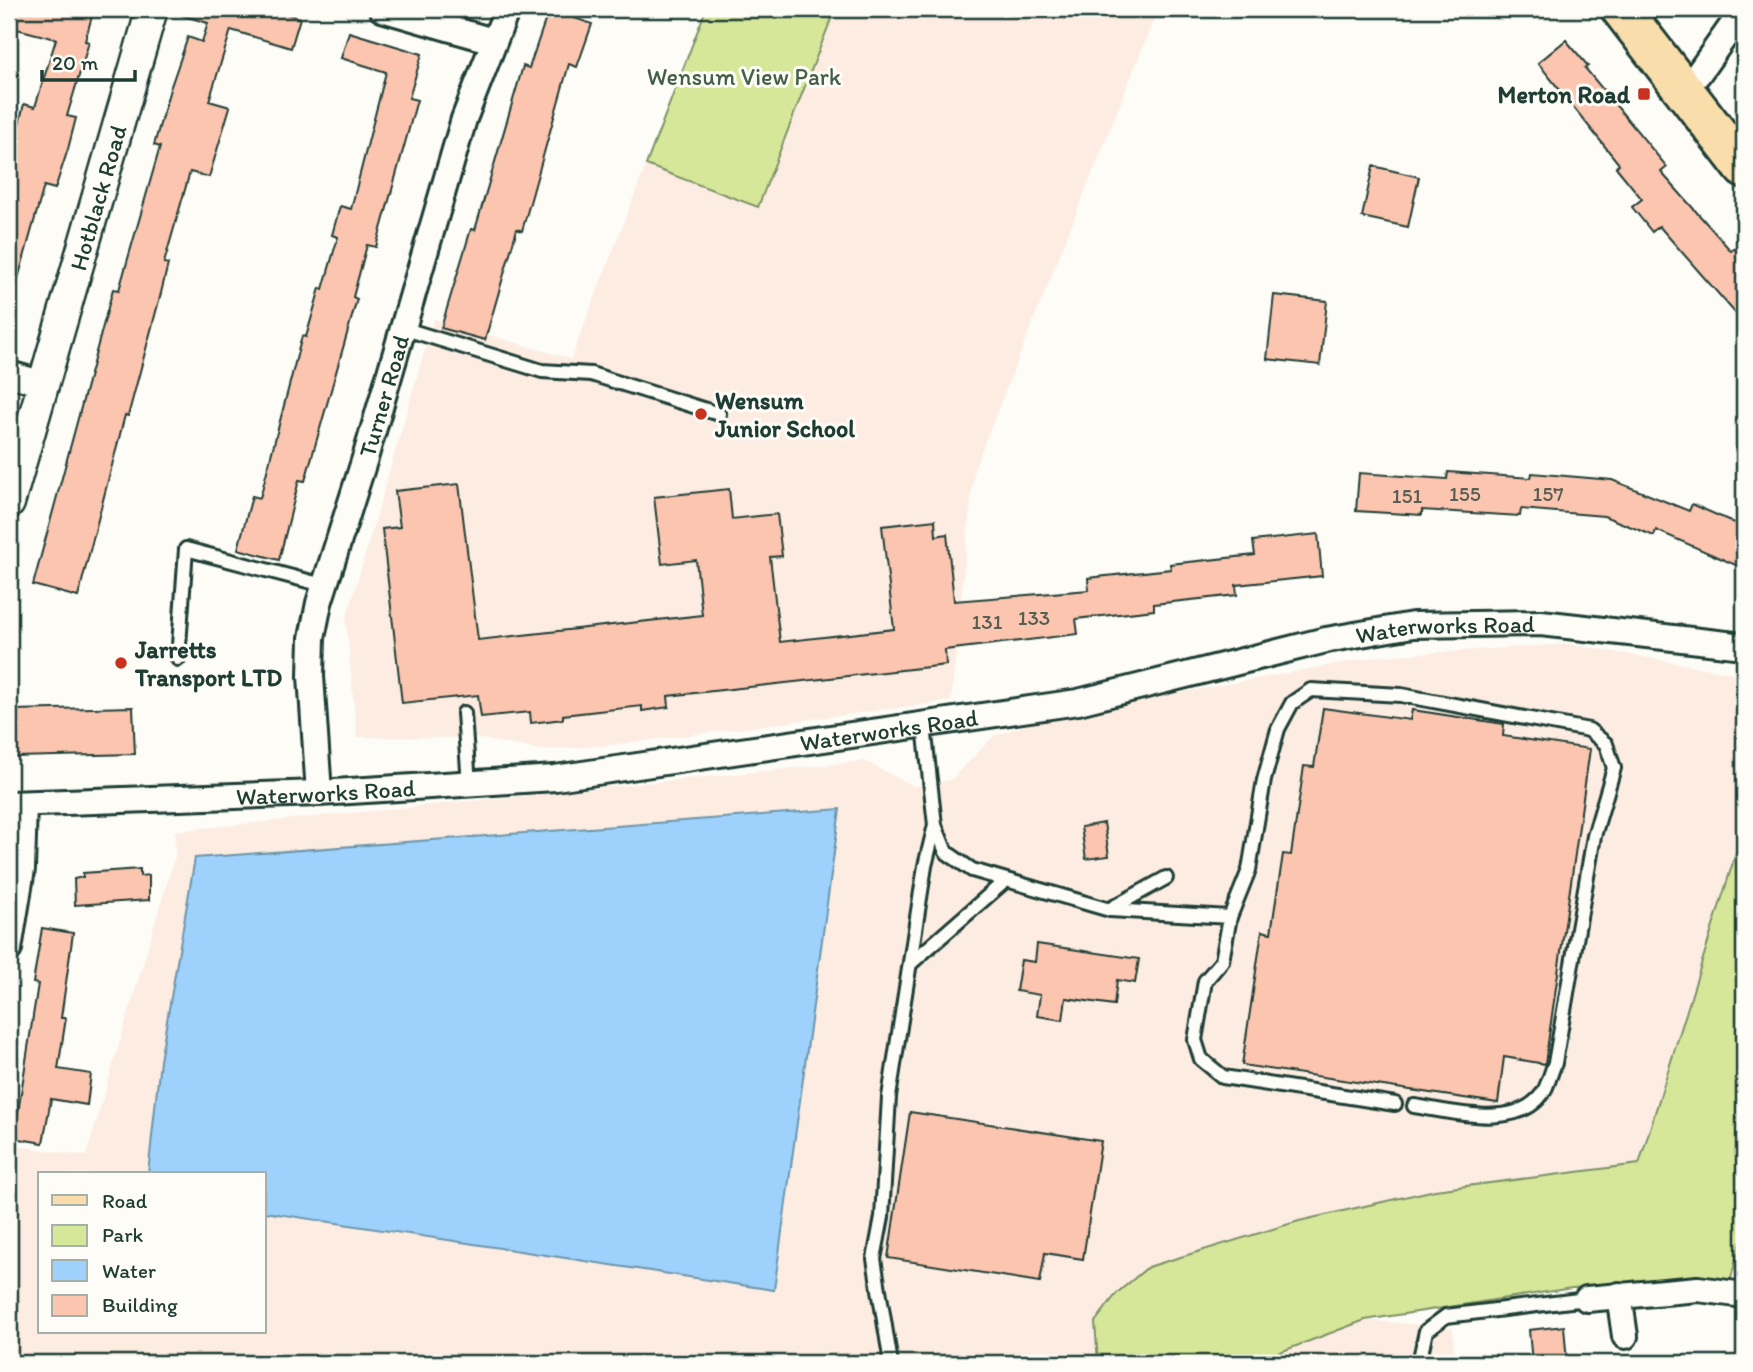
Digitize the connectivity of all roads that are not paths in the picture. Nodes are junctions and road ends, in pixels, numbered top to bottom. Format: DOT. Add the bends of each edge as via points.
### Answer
graph roads {
  1 [pos="152,9"];
  2 [pos="382,9"];
  3 [pos="507,9"];
  4 [pos="1622,9"];
  5 [pos="1744,9"];
  6 [pos="493,41"];
  7 [pos="1684,89"];
  8 [pos="1744,167"];
  9 [pos="402,328"];
  10 [pos="9,374"];
  11 [pos="44,384"];
  12 [pos="719,414"];
  13 [pos="9,503"];
  14 [pos="323,584"];
  15 [pos="1744,646"];
  16 [pos="178,659"];
  17 [pos="464,713"];
  18 [pos="924,726"];
  19 [pos="469,785"];
  20 [pos="319,793"];
  21 [pos="16,804"];
  22 [pos="935,825"];
  23 [pos="1166,878"];
  24 [pos="1005,881"];
  25 [pos="1110,910"];
  26 [pos="1230,917"];
  27 [pos="9,949"];
  28 [pos="910,964"];
  29 [pos="1395,1104"];
  30 [pos="1414,1106"];
  31 [pos="1619,1294"];
  32 [pos="1744,1295"];
  33 [pos="1587,1299"];
  34 [pos="1625,1336"];
  35 [pos="891,1363"];
  36 [pos="1419,1363"];
  1 -- 11 [label="street, Hotblack Road"];
  2 -- 6 [label="street"];
  3 -- 6 [label="street, Turner Road"];
  4 -- 7 [label="main road"];
  5 -- 7 [label="street"];
  6 -- 9 [label="street, Turner Road" via="464,119"];
  7 -- 8 [label="main road"];
  9 -- 12 [label="lane" via="542,371 592,374"];
  9 -- 14 [label="street, Turner Road"];
  10 -- 11 [label="street"];
  11 -- 13 [label="street, Hotblack Road"];
  14 -- 16 [label="lane" via="186,549"];
  14 -- 20 [label="street, Turner Road" via="312,638 311,676"];
  15 -- 18 [label="street, Waterworks Road" via="1541,623 1413,625 1326,640 1078,702"];
  17 -- 19 [label="lane"];
  18 -- 19 [label="street, Waterworks Road" via="652,765"];
  18 -- 22 [label="lane"];
  19 -- 20 [label="street, Waterworks Road"];
  20 -- 21 [label="street, Waterworks Road"];
  21 -- 27 [label="street, Waterworks Road" via="22,869"];
  22 -- 24 [label="lane" via="946,852 972,870"];
  22 -- 28 [label="lane"];
  23 -- 25 [label="lane"];
  24 -- 25 [label="lane"];
  24 -- 28 [label="lane"];
  25 -- 26 [label="lane"];
  26 -- 29 [label="lane" via="1222,961 1205,981 1195,1040 1201,1059 1223,1077 1245,1083"];
  26 -- 30 [label="lane" via="1249,870 1278,729 1292,703 1311,690 1401,695 1536,718 1589,730 1606,744 1614,768 1594,836 1555,1063 1542,1094 1517,1112 1487,1116"];
  28 -- 35 [label="lane" via="889,1097 882,1217 874,1259"];
  31 -- 32 [label="street" via="1698,1289"];
  31 -- 33 [label="street"];
  31 -- 34 [label="street"];
  33 -- 36 [label="lane" via="1446,1316 1426,1331"];
}
